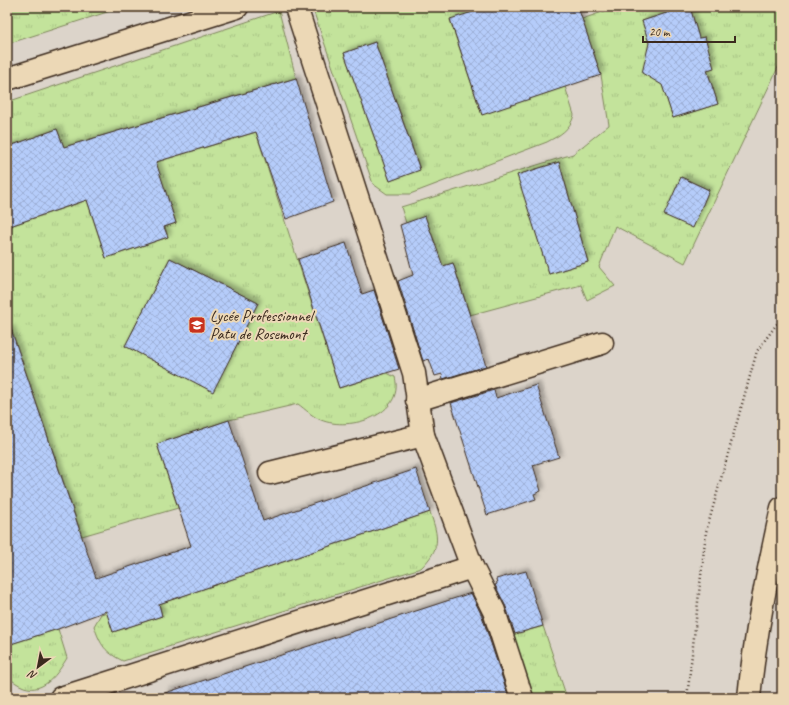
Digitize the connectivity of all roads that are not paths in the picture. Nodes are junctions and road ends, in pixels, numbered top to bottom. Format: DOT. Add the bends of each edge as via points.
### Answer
graph roads {
  1 [pos="237,7"];
  2 [pos="296,7"];
  3 [pos="7,79"];
  4 [pos="602,343"];
  5 [pos="417,400"];
  6 [pos="423,435"];
  7 [pos="270,473"];
  8 [pos="782,508"];
  9 [pos="472,567"];
  10 [pos="61,698"];
  11 [pos="522,698"];
  12 [pos="749,698"];
  1 -- 3 [label="main road"];
  2 -- 5 [label="main road" via="414,373"];
  4 -- 5 [label="main road"];
  5 -- 6 [label="main road"];
  6 -- 7 [label="main road"];
  6 -- 9 [label="main road"];
  8 -- 12 [label="main road" via="759,620"];
  9 -- 10 [label="main road"];
  9 -- 11 [label="main road" via="494,611"];
}
